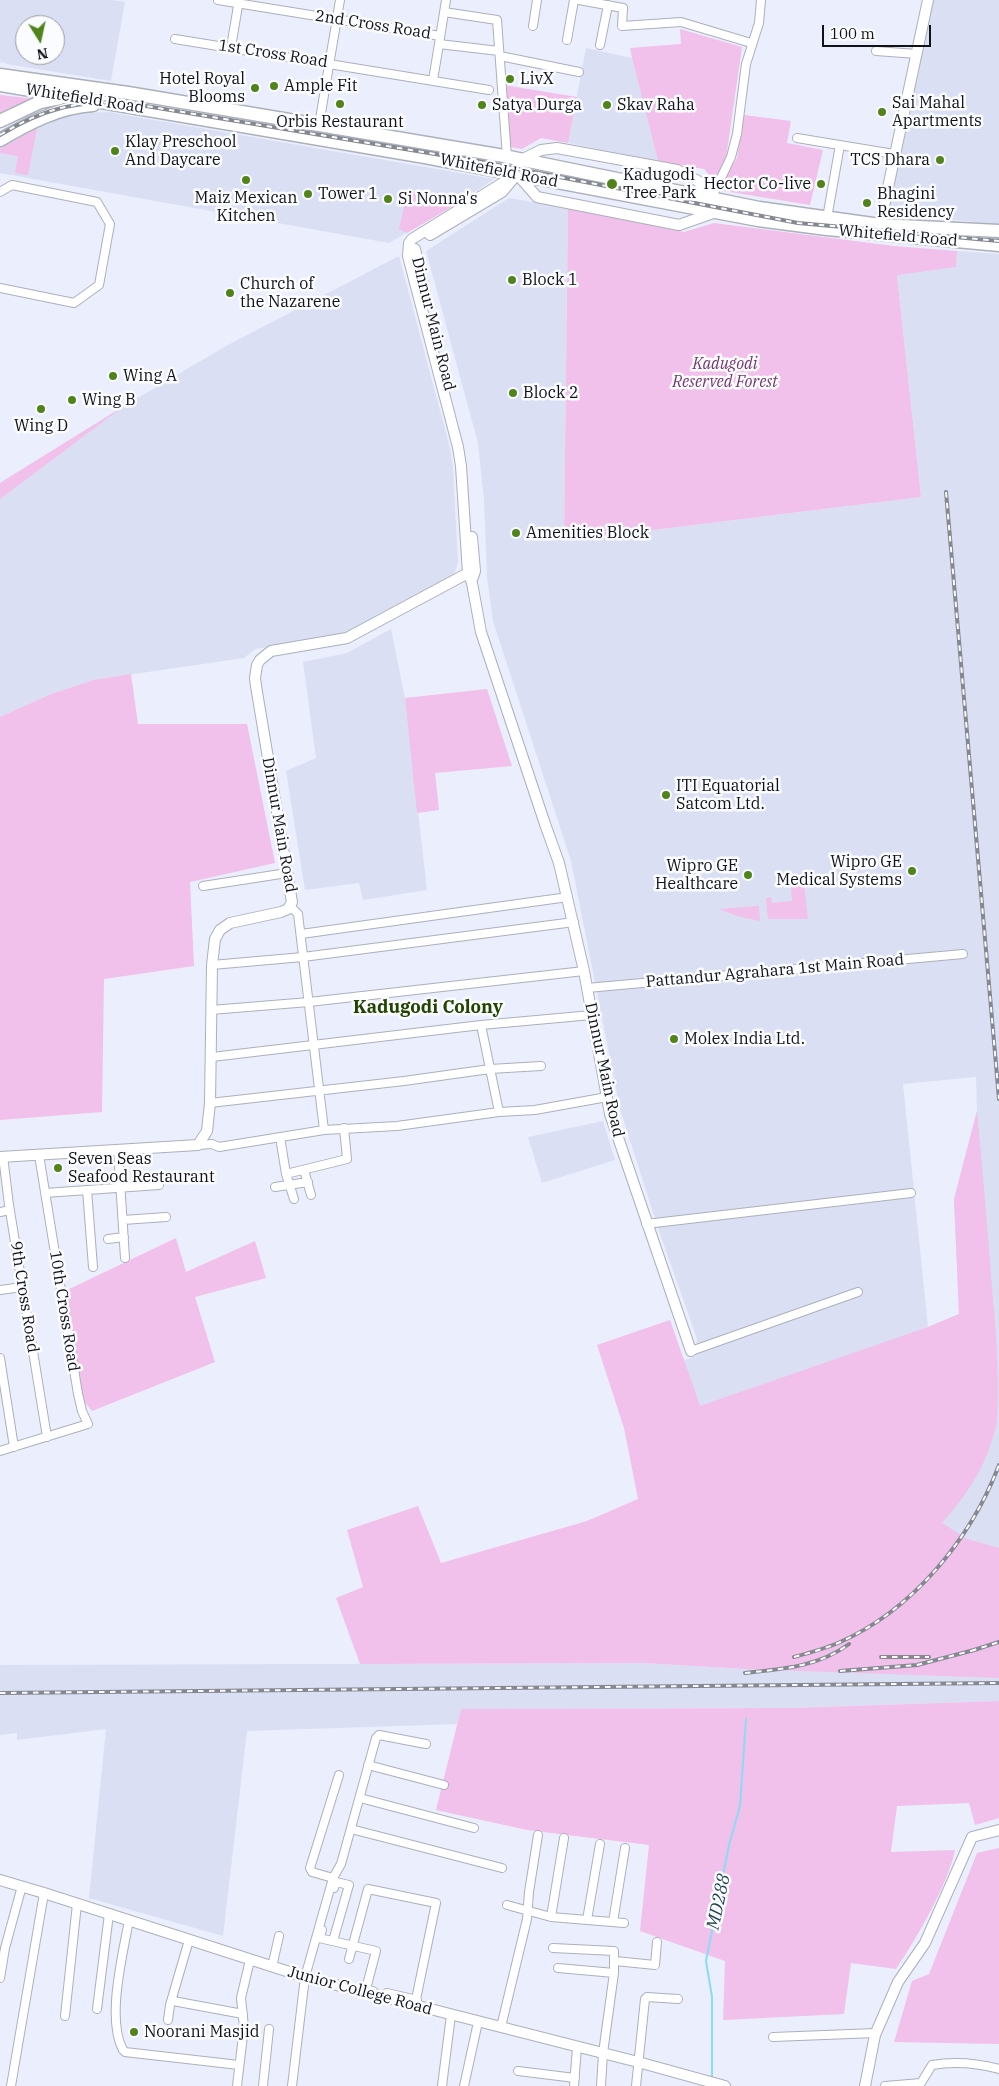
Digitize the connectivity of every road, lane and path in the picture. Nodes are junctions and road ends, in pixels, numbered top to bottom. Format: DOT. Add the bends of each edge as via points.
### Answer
graph roads {
  1 [pos="218,0"];
  2 [pos="340,0"];
  3 [pos="446,0"];
  4 [pos="537,0"];
  5 [pos="574,0"];
  6 [pos="579,0"];
  7 [pos="762,0"];
  8 [pos="928,0"];
  9 [pos="238,2"];
  10 [pos="608,5"];
  11 [pos="444,12"];
  12 [pos="337,19"];
  13 [pos="533,26"];
  14 [pos="175,39"];
  15 [pos="439,40"];
  16 [pos="567,40"];
  17 [pos="751,43"];
  18 [pos="600,45"];
  19 [pos="231,47"];
  20 [pos="876,50"];
  21 [pos="499,54"];
  22 [pos="917,54"];
  23 [pos="330,63"];
  24 [pos="579,72"];
  25 [pos="0,75"];
  26 [pos="433,80"];
  27 [pos="0,85"];
  28 [pos="489,90"];
  29 [pos="70,97"];
  30 [pos="111,103"];
  31 [pos="193,111"];
  32 [pos="210,114"];
  33 [pos="0,121"];
  34 [pos="319,125"];
  35 [pos="797,138"];
  36 [pos="0,140"];
  37 [pos="840,145"];
  38 [pos="894,154"];
  39 [pos="507,157"];
  40 [pos="521,160"];
  41 [pos="517,174"];
  42 [pos="0,192"];
  43 [pos="711,200"];
  44 [pos="716,212"];
  45 [pos="827,218"];
  46 [pos="880,225"];
  47 [pos="999,231"];
  48 [pos="999,245"];
  49 [pos="0,288"];
  50 [pos="471,572"];
  51 [pos="288,873"];
  52 [pos="203,886"];
  53 [pos="568,896"];
  54 [pos="290,906"];
  55 [pos="574,922"];
  56 [pos="301,934"];
  57 [pos="963,954"];
  58 [pos="303,957"];
  59 [pos="212,965"];
  60 [pos="584,972"];
  61 [pos="587,988"];
  62 [pos="309,1002"];
  63 [pos="211,1010"];
  64 [pos="592,1015"];
  65 [pos="481,1025"];
  66 [pos="314,1044"];
  67 [pos="212,1057"];
  68 [pos="541,1066"];
  69 [pos="490,1069"];
  70 [pos="319,1091"];
  71 [pos="607,1096"];
  72 [pos="210,1103"];
  73 [pos="499,1112"];
  74 [pos="344,1128"];
  75 [pos="324,1130"];
  76 [pos="280,1137"];
  77 [pos="198,1145"];
  78 [pos="118,1150"];
  79 [pos="38,1154"];
  80 [pos="2,1156"];
  81 [pos="304,1170"];
  82 [pos="286,1174"];
  83 [pos="308,1182"];
  84 [pos="159,1185"];
  85 [pos="290,1186"];
  86 [pos="275,1187"];
  87 [pos="121,1188"];
  88 [pos="87,1190"];
  89 [pos="45,1193"];
  90 [pos="911,1193"];
  91 [pos="311,1195"];
  92 [pos="294,1199"];
  93 [pos="10,1210"];
  94 [pos="0,1212"];
  95 [pos="166,1217"];
  96 [pos="123,1220"];
  97 [pos="646,1224"];
  98 [pos="124,1237"];
  99 [pos="108,1239"];
  100 [pos="126,1258"];
  101 [pos="93,1267"];
  102 [pos="22,1287"];
  103 [pos="0,1290"];
  104 [pos="858,1292"];
  105 [pos="691,1351"];
  106 [pos="0,1358"];
  107 [pos="47,1437"];
  108 [pos="14,1447"];
  109 [pos="0,1451"];
  110 [pos="426,1744"];
  111 [pos="368,1765"];
  112 [pos="340,1774"];
  113 [pos="444,1785"];
  114 [pos="360,1798"];
  115 [pos="474,1828"];
  116 [pos="351,1829"];
  117 [pos="999,1830"];
  118 [pos="538,1835"];
  119 [pos="564,1838"];
  120 [pos="600,1844"];
  121 [pos="625,1848"];
  122 [pos="502,1868"];
  123 [pos="333,1878"];
  124 [pos="0,1880"];
  125 [pos="22,1886"];
  126 [pos="44,1892"];
  127 [pos="77,1904"];
  128 [pos="507,1905"];
  129 [pos="528,1911"];
  130 [pos="109,1914"];
  131 [pos="551,1917"];
  132 [pos="129,1920"];
  133 [pos="588,1920"];
  134 [pos="613,1922"];
  135 [pos="624,1923"];
  136 [pos="280,1936"];
  137 [pos="189,1940"];
  138 [pos="332,1940"];
  139 [pos="657,1942"];
  140 [pos="353,1945"];
  141 [pos="553,1948"];
  142 [pos="349,1959"];
  143 [pos="250,1960"];
  144 [pos="615,1961"];
  145 [pos="272,1967"];
  146 [pos="558,1968"];
  147 [pos="614,1973"];
  148 [pos="0,1978"];
  149 [pos="305,1978"];
  150 [pos="396,1998"];
  151 [pos="678,1999"];
  152 [pos="173,2001"];
  153 [pos="416,2003"];
  154 [pos="97,2009"];
  155 [pos="243,2014"];
  156 [pos="451,2015"];
  157 [pos="66,2016"];
  158 [pos="168,2020"];
  159 [pos="478,2022"];
  160 [pos="501,2027"];
  161 [pos="269,2029"];
  162 [pos="876,2033"];
  163 [pos="773,2037"];
  164 [pos="577,2046"];
  165 [pos="602,2053"];
  166 [pos="638,2062"];
  167 [pos="239,2065"];
  168 [pos="999,2069"];
  169 [pos="518,2071"];
  170 [pos="574,2082"];
  171 [pos="916,2085"];
  172 [pos="10,2086"];
  173 [pos="237,2086"];
  174 [pos="263,2086"];
  175 [pos="292,2086"];
  176 [pos="442,2086"];
  177 [pos="464,2086"];
  178 [pos="601,2086"];
  179 [pos="636,2086"];
  180 [pos="724,2086"];
  181 [pos="865,2086"];
  182 [pos="887,2086"];
  1 -- 9 [label="street, 2nd Cross Road"];
  2 -- 12 [label="street"];
  3 -- 11 [label="street"];
  4 -- 13 [label="street"];
  5 -- 16 [label="street"];
  6 -- 10 [label="street"];
  7 -- 17 [label="street"];
  8 -- 22 [label="street"];
  9 -- 12 [label="street, 2nd Cross Road"];
  9 -- 19 [label="street"];
  10 -- 17 [label="street" via="623,8 622,26 681,22"];
  10 -- 18 [label="street"];
  11 -- 15 [label="street"];
  11 -- 21 [label="street" via="497,20"];
  12 -- 15 [label="street, 2nd Cross Road"];
  12 -- 23 [label="street"];
  14 -- 19 [label="street, 1st Cross Road"];
  15 -- 21 [label="street, 2nd Cross Road"];
  15 -- 26 [label="street"];
  17 -- 43 [label="street" via="737,134 731,157"];
  19 -- 23 [label="street, 1st Cross Road"];
  20 -- 22 [label="street"];
  21 -- 24 [label="street, 2nd Cross Road"];
  21 -- 39 [label="street"];
  22 -- 38 [label="street"];
  23 -- 26 [label="street, 1st Cross Road"];
  23 -- 34 [label="street"];
  25 -- 31 [label="main road, Whitefield Road"];
  26 -- 28 [label="street, 1st Cross Road"];
  27 -- 29 [label="main road, Whitefield Road"];
  29 -- 30 [label="main road, Whitefield Road"];
  29 -- 33 [label="main road" via="40,102"];
  30 -- 31 [label="main road, Whitefield Road"];
  30 -- 36 [label="main road" via="78,106 46,115"];
  31 -- 32 [label="main road, Whitefield Road"];
  32 -- 34 [label="main road, Whitefield Road"];
  32 -- 41 [label="main road, Whitefield Road"];
  34 -- 39 [label="main road, Whitefield Road"];
  35 -- 37 [label="street"];
  37 -- 38 [label="street"];
  37 -- 45 [label="street"];
  38 -- 46 [label="street"];
  39 -- 40 [label="main road, Whitefield Road"];
  40 -- 41 [label="street"];
  40 -- 43 [label="main road, Whitefield Road"];
  40 -- 43 [label="street" via="541,150 558,148 676,170 698,181"];
  41 -- 44 [label="main road, Whitefield Road"];
  41 -- 44 [label="street" via="537,197 670,224 678,225"];
  41 -- 50 [label="street, Dinnur Main Road" via="502,192 421,241 414,250 464,446"];
  42 -- 49 [label="street" via="12,185 97,202 110,224 99,285 74,303"];
  43 -- 45 [label="main road, Whitefield Road"];
  44 -- 48 [label="main road, Whitefield Road" via="827,229"];
  45 -- 46 [label="main road, Whitefield Road"];
  46 -- 47 [label="main road, Whitefield Road"];
  50 -- 51 [label="street, Dinnur Main Road" via="347,638 271,651 260,660 255,671 256,686"];
  50 -- 53 [label="street, Dinnur Main Road" via="481,632 557,854"];
  51 -- 52 [label="street"];
  51 -- 54 [label="street, Dinnur Main Road"];
  53 -- 55 [label="street, Dinnur Main Road"];
  53 -- 56 [label="street"];
  54 -- 56 [label="street" via="297,911"];
  54 -- 59 [label="street, Dinnur Main Road" via="281,912 224,926 215,939"];
  55 -- 58 [label="street"];
  55 -- 60 [label="street, Dinnur Main Road"];
  56 -- 58 [label="street"];
  57 -- 61 [label="street, Pattandur Agrahara 1st Main Road"];
  58 -- 59 [label="street"];
  58 -- 62 [label="street"];
  59 -- 63 [label="street, Dinnur Main Road"];
  60 -- 61 [label="street, Dinnur Main Road"];
  60 -- 62 [label="street"];
  61 -- 64 [label="street, Dinnur Main Road"];
  62 -- 63 [label="street"];
  62 -- 66 [label="street"];
  63 -- 67 [label="street, Dinnur Main Road"];
  64 -- 65 [label="street"];
  64 -- 71 [label="street, Dinnur Main Road"];
  65 -- 66 [label="street"];
  65 -- 69 [label="street"];
  66 -- 67 [label="street"];
  66 -- 70 [label="street"];
  67 -- 72 [label="street, Dinnur Main Road"];
  68 -- 69 [label="street"];
  69 -- 70 [label="street"];
  69 -- 73 [label="street"];
  70 -- 72 [label="street"];
  70 -- 75 [label="street"];
  71 -- 73 [label="street" via="536,1110"];
  71 -- 97 [label="street, Dinnur Main Road"];
  72 -- 77 [label="street, Dinnur Main Road" via="207,1131"];
  73 -- 74 [label="street" via="397,1126"];
  74 -- 75 [label="street"];
  74 -- 81 [label="street" via="348,1159"];
  75 -- 76 [label="street"];
  76 -- 77 [label="street" via="219,1147"];
  76 -- 82 [label="street"];
  77 -- 78 [label="street"];
  78 -- 79 [label="street"];
  78 -- 87 [label="street"];
  79 -- 80 [label="street"];
  79 -- 89 [label="street, 10th Cross Road"];
  80 -- 93 [label="street, 9th Cross Road"];
  81 -- 82 [label="street"];
  81 -- 83 [label="street"];
  82 -- 85 [label="street"];
  83 -- 85 [label="street"];
  83 -- 91 [label="street"];
  84 -- 87 [label="street"];
  85 -- 86 [label="street"];
  85 -- 92 [label="street"];
  87 -- 88 [label="street"];
  87 -- 96 [label="street"];
  88 -- 89 [label="street"];
  88 -- 101 [label="street"];
  89 -- 107 [label="street, 10th Cross Road" via="78,1394 88,1424"];
  90 -- 97 [label="street"];
  93 -- 94 [label="street"];
  93 -- 102 [label="street, 9th Cross Road"];
  95 -- 96 [label="street"];
  96 -- 98 [label="street"];
  97 -- 105 [label="street, Dinnur Main Road"];
  98 -- 99 [label="street"];
  98 -- 100 [label="street"];
  102 -- 103 [label="street"];
  102 -- 107 [label="street, 9th Cross Road"];
  104 -- 105 [label="street"];
  106 -- 108 [label="street"];
  107 -- 108 [label="street"];
  108 -- 109 [label="street"];
  110 -- 111 [label="street" via="378,1736"];
  111 -- 113 [label="street"];
  111 -- 114 [label="street"];
  112 -- 123 [label="street" via="310,1868 312,1872"];
  114 -- 115 [label="street"];
  114 -- 116 [label="street"];
  116 -- 122 [label="street"];
  116 -- 123 [label="street" via="341,1864"];
  117 -- 162 [label="street" via="972,1837 924,1943 898,1982"];
  118 -- 129 [label="street"];
  119 -- 131 [label="street"];
  120 -- 133 [label="street"];
  121 -- 134 [label="street"];
  123 -- 149 [label="street"];
  124 -- 125 [label="street, Junior College Road"];
  125 -- 126 [label="street, Junior College Road"];
  125 -- 148 [label="street"];
  126 -- 127 [label="street, Junior College Road"];
  126 -- 172 [label="street"];
  127 -- 130 [label="street, Junior College Road"];
  127 -- 157 [label="street"];
  128 -- 129 [label="street"];
  129 -- 131 [label="street"];
  129 -- 160 [label="street"];
  130 -- 132 [label="street, Junior College Road"];
  130 -- 154 [label="street"];
  131 -- 133 [label="street"];
  132 -- 137 [label="street, Junior College Road"];
  132 -- 167 [label="street" via="115,2004 123,2050"];
  133 -- 134 [label="street"];
  134 -- 135 [label="street"];
  136 -- 145 [label="street"];
  137 -- 143 [label="street, Junior College Road"];
  137 -- 152 [label="street"];
  138 -- 138 [label="street" via="319,1938 336,1882 349,1886"];
  138 -- 140 [label="street"];
  139 -- 144 [label="street" via="655,1965"];
  140 -- 142 [label="street"];
  140 -- 150 [label="street" via="376,1951 366,1989"];
  140 -- 153 [label="street" via="368,1889 436,1903"];
  141 -- 144 [label="street" via="614,1951"];
  143 -- 145 [label="street, Junior College Road"];
  143 -- 155 [label="street" via="242,1998"];
  144 -- 147 [label="street"];
  145 -- 149 [label="street, Junior College Road"];
  146 -- 147 [label="street"];
  147 -- 165 [label="street"];
  149 -- 150 [label="street, Junior College Road"];
  149 -- 175 [label="street"];
  150 -- 153 [label="street, Junior College Road"];
  151 -- 166 [label="street" via="645,1999"];
  152 -- 155 [label="street"];
  152 -- 158 [label="street"];
  153 -- 156 [label="street, Junior College Road"];
  155 -- 167 [label="street"];
  156 -- 159 [label="street, Junior College Road"];
  156 -- 176 [label="street"];
  159 -- 160 [label="street, Junior College Road"];
  159 -- 177 [label="street"];
  160 -- 164 [label="street, Junior College Road"];
  161 -- 174 [label="street"];
  162 -- 163 [label="street"];
  162 -- 181 [label="street"];
  164 -- 165 [label="street, Junior College Road"];
  164 -- 170 [label="street"];
  165 -- 166 [label="street, Junior College Road"];
  165 -- 178 [label="street"];
  166 -- 179 [label="street"];
  166 -- 180 [label="street, Junior College Road"];
  167 -- 173 [label="street"];
  168 -- 171 [label="street" via="979,2064 932,2065 921,2083"];
  169 -- 170 [label="street"];
  171 -- 182 [label="street"];
}
